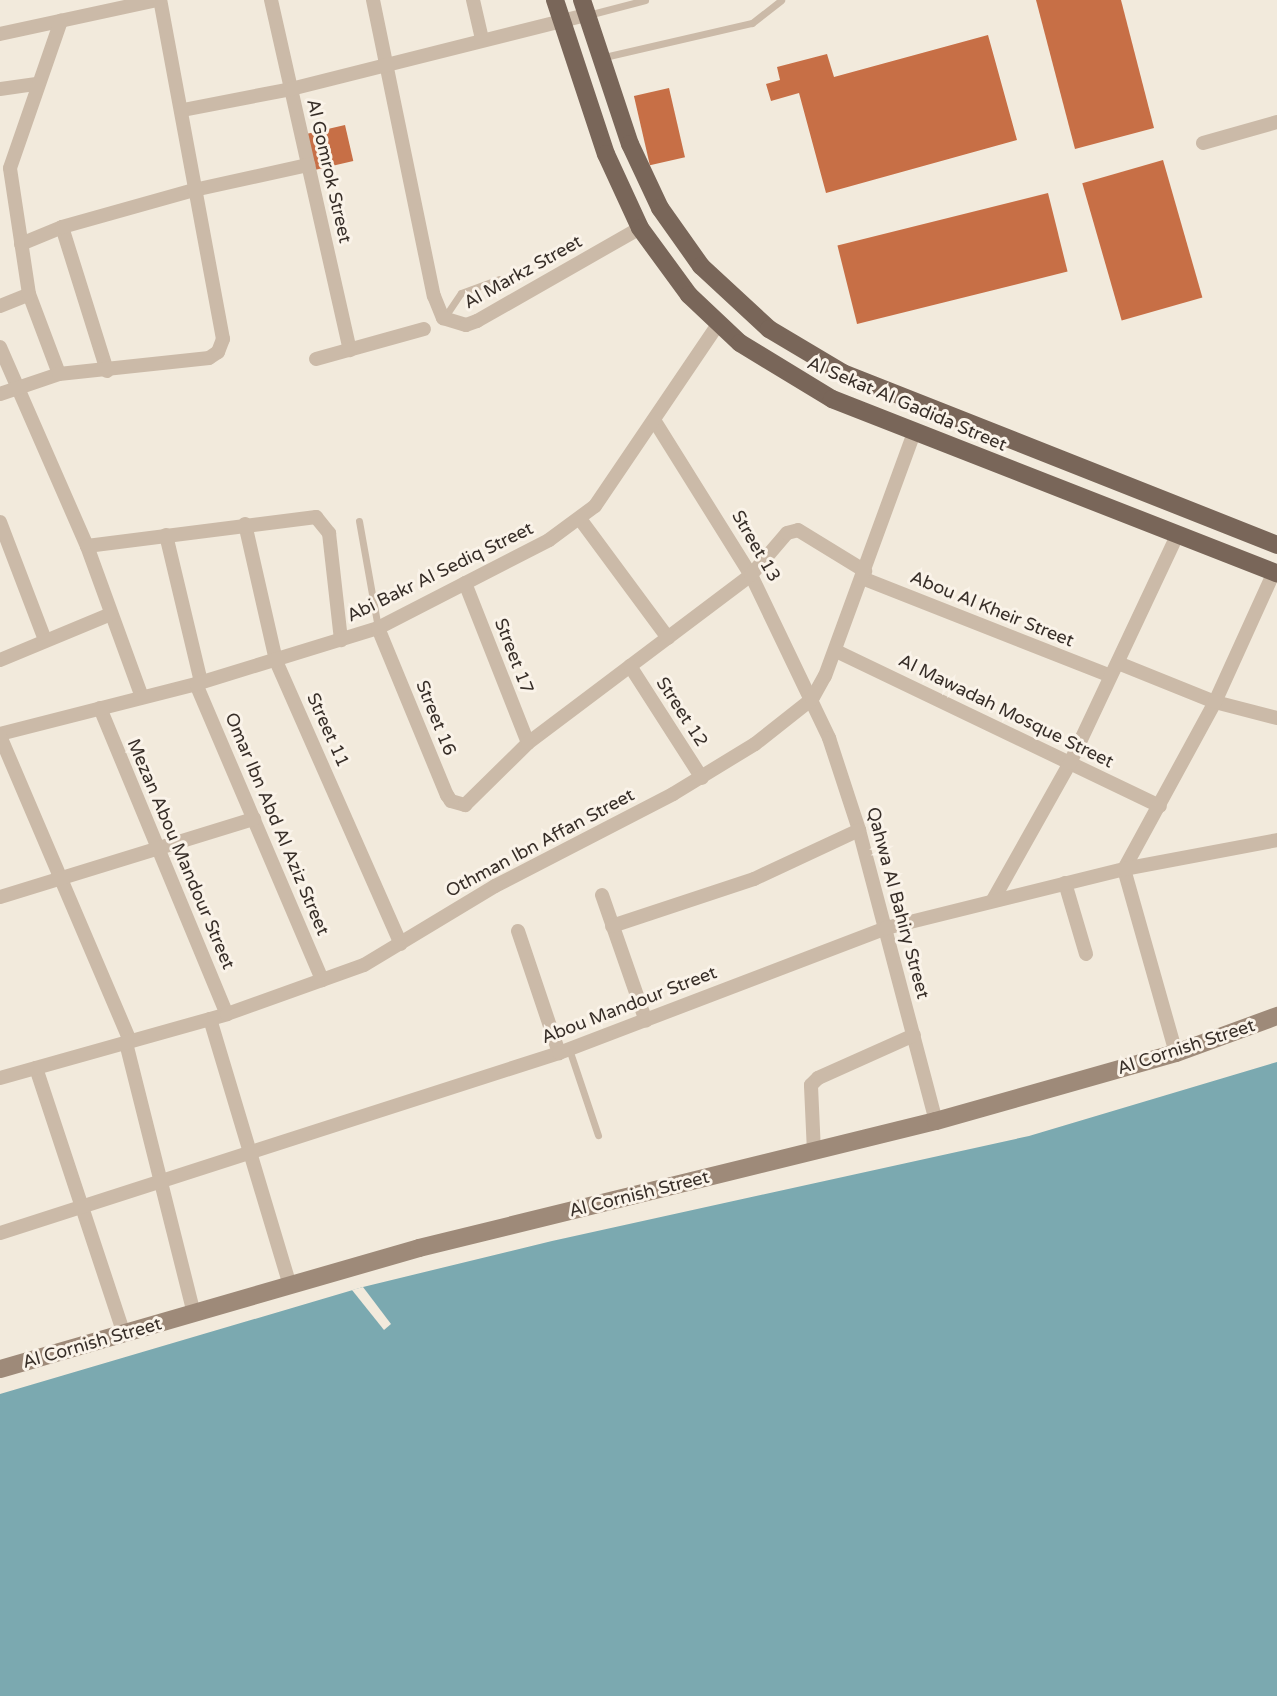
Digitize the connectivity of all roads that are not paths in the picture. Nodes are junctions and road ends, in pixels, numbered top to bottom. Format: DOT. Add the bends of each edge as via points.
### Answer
graph roads {
  1 [pos="159,0"];
  2 [pos="271,0"];
  3 [pos="373,0"];
  4 [pos="473,0"];
  5 [pos="555,0"];
  6 [pos="645,0"];
  7 [pos="779,1"];
  8 [pos="121,4"];
  9 [pos="584,8"];
  10 [pos="561,20"];
  11 [pos="61,21"];
  12 [pos="0,34"];
  13 [pos="482,39"];
  14 [pos="600,58"];
  15 [pos="384,66"];
  16 [pos="35,84"];
  17 [pos="0,89"];
  18 [pos="291,89"];
  19 [pos="183,110"];
  20 [pos="1277,122"];
  21 [pos="1203,143"];
  22 [pos="309,165"];
  23 [pos="5,169"];
  24 [pos="194,190"];
  25 [pos="62,227"];
  26 [pos="640,228"];
  27 [pos="21,244"];
  28 [pos="499,279"];
  29 [pos="29,294"];
  30 [pos="0,306"];
  31 [pos="443,318"];
  32 [pos="718,324"];
  33 [pos="424,329"];
  34 [pos="0,347"];
  35 [pos="350,350"];
  36 [pos="316,359"];
  37 [pos="107,371"];
  38 [pos="59,374"];
  39 [pos="19,387"];
  40 [pos="0,394"];
  41 [pos="654,420"];
  42 [pos="914,433"];
  43 [pos="580,519"];
  44 [pos="0,522"];
  45 [pos="359,522"];
  46 [pos="245,524"];
  47 [pos="166,535"];
  48 [pos="1177,536"];
  49 [pos="1277,545"];
  50 [pos="87,546"];
  51 [pos="1275,573"];
  52 [pos="864,574"];
  53 [pos="751,575"];
  54 [pos="465,583"];
  55 [pos="111,614"];
  56 [pos="378,628"];
  57 [pos="668,638"];
  58 [pos="45,640"];
  59 [pos="341,640"];
  60 [pos="836,651"];
  61 [pos="0,660"];
  62 [pos="276,661"];
  63 [pos="1118,663"];
  64 [pos="631,666"];
  65 [pos="1108,675"];
  66 [pos="198,683"];
  67 [pos="142,697"];
  68 [pos="812,699"];
  69 [pos="1215,702"];
  70 [pos="100,708"];
  71 [pos="1277,718"];
  72 [pos="0,735"];
  73 [pos="528,743"];
  74 [pos="1070,763"];
  75 [pos="702,778"];
  76 [pos="1160,806"];
  77 [pos="254,819"];
  78 [pos="859,830"];
  79 [pos="1277,840"];
  80 [pos="156,849"];
  81 [pos="1124,869"];
  82 [pos="61,879"];
  83 [pos="1065,883"];
  84 [pos="602,895"];
  85 [pos="0,897"];
  86 [pos="993,900"];
  87 [pos="612,926"];
  88 [pos="886,928"];
  89 [pos="518,931"];
  90 [pos="401,944"];
  91 [pos="1086,954"];
  92 [pos="322,980"];
  93 [pos="227,1014"];
  94 [pos="1277,1016"];
  95 [pos="211,1019"];
  96 [pos="646,1021"];
  97 [pos="915,1035"];
  98 [pos="128,1042"];
  99 [pos="564,1051"];
  100 [pos="1176,1053"];
  101 [pos="36,1068"];
  102 [pos="0,1078"];
  103 [pos="936,1121"];
  104 [pos="598,1135"];
  105 [pos="814,1152"];
  106 [pos="251,1154"];
  107 [pos="162,1182"];
  108 [pos="84,1207"];
  109 [pos="0,1233"];
  110 [pos="290,1285"];
  111 [pos="194,1313"];
  112 [pos="124,1334"];
  113 [pos="0,1369"];
  1 -- 8 [label="street"];
  1 -- 19 [label="street"];
  2 -- 18 [label="street, Al Gomrok Street"];
  3 -- 15 [label="street, Al Markz Street"];
  4 -- 13 [label="street"];
  5 -- 10 [label="main road, Al Sekat Al Gadida Street"];
  6 -- 9 [label="lane"];
  7 -- 14 [label="lane" via="752,23"];
  8 -- 11 [label="street"];
  9 -- 10 [label="street"];
  9 -- 14 [label="main road, Al Sekat Al Gadida Street"];
  10 -- 13 [label="street"];
  10 -- 26 [label="main road, Al Sekat Al Gadida Street" via="606,154"];
  11 -- 12 [label="street"];
  11 -- 16 [label="street"];
  13 -- 15 [label="street"];
  14 -- 49 [label="main road, Al Sekat Al Gadida Street" via="630,144 660,208 701,266 769,329 843,373"];
  15 -- 18 [label="street"];
  15 -- 31 [label="street, Al Markz Street" via="434,296"];
  16 -- 17 [label="street"];
  16 -- 23 [label="street"];
  18 -- 19 [label="street"];
  18 -- 22 [label="street, Al Gomrok Street"];
  19 -- 24 [label="street"];
  20 -- 21 [label="street"];
  22 -- 24 [label="street"];
  22 -- 35 [label="street, Al Gomrok Street"];
  23 -- 27 [label="street"];
  24 -- 25 [label="street"];
  24 -- 37 [label="street" via="223,339 218,352 209,358"];
  25 -- 27 [label="street"];
  25 -- 37 [label="street"];
  26 -- 31 [label="street, Al Markz Street" via="477,321 466,325"];
  26 -- 32 [label="main road, Al Sekat Al Gadida Street" via="680,284"];
  27 -- 29 [label="street"];
  28 -- 31 [label="lane" via="461,293"];
  29 -- 30 [label="street"];
  29 -- 38 [label="street"];
  32 -- 41 [label="street, Abi Bakr Al Sediq Street"];
  32 -- 42 [label="main road, Al Sekat Al Gadida Street" via="809,387"];
  33 -- 35 [label="street"];
  34 -- 39 [label="street"];
  35 -- 36 [label="street"];
  37 -- 38 [label="street"];
  38 -- 39 [label="street"];
  39 -- 40 [label="street"];
  39 -- 50 [label="street"];
  41 -- 43 [label="street, Abi Bakr Al Sediq Street" via="607,490"];
  41 -- 53 [label="street, Street 13"];
  42 -- 48 [label="main road, Al Sekat Al Gadida Street"];
  42 -- 52 [label="street, Othman Ibn Affan Street"];
  43 -- 54 [label="street, Abi Bakr Al Sediq Street"];
  43 -- 57 [label="street"];
  44 -- 58 [label="street"];
  45 -- 56 [label="lane"];
  46 -- 47 [label="street"];
  46 -- 59 [label="street" via="309,515 322,520 329,533"];
  46 -- 62 [label="street, Street 11"];
  47 -- 50 [label="street"];
  47 -- 66 [label="street, Omar Ibn Abd Al Aziz Street"];
  48 -- 51 [label="main road, Al Sekat Al Gadida Street"];
  48 -- 63 [label="street"];
  50 -- 55 [label="street"];
  51 -- 69 [label="street"];
  52 -- 53 [label="street, Abou Al Kheir Street" via="792,530"];
  52 -- 60 [label="street, Othman Ibn Affan Street"];
  52 -- 65 [label="street, Abou Al Kheir Street"];
  53 -- 57 [label="street"];
  53 -- 68 [label="street, Street 13"];
  54 -- 56 [label="street, Abi Bakr Al Sediq Street"];
  54 -- 73 [label="street, Street 17"];
  55 -- 58 [label="street"];
  55 -- 67 [label="street"];
  56 -- 59 [label="street, Abi Bakr Al Sediq Street"];
  56 -- 73 [label="street, Street 16" via="447,795 458,805 472,802"];
  57 -- 64 [label="street"];
  58 -- 61 [label="street"];
  59 -- 62 [label="street, Abi Bakr Al Sediq Street"];
  60 -- 68 [label="street, Othman Ibn Affan Street"];
  60 -- 74 [label="street, Al Mawadah Mosque Street"];
  62 -- 66 [label="street, Abi Bakr Al Sediq Street"];
  62 -- 90 [label="street, Street 11"];
  63 -- 65 [label="street"];
  63 -- 69 [label="street"];
  64 -- 73 [label="street"];
  64 -- 75 [label="street, Street 12"];
  65 -- 74 [label="street"];
  66 -- 67 [label="street, Abi Bakr Al Sediq Street"];
  66 -- 77 [label="street, Omar Ibn Abd Al Aziz Street"];
  67 -- 70 [label="street, Abi Bakr Al Sediq Street"];
  68 -- 75 [label="street, Othman Ibn Affan Street"];
  68 -- 78 [label="street, Qahwa Al Bahiry Street"];
  69 -- 71 [label="street"];
  69 -- 76 [label="street"];
  70 -- 72 [label="street, Abi Bakr Al Sediq Street"];
  70 -- 80 [label="street, Mezan Abou Mandour Street"];
  72 -- 82 [label="street"];
  74 -- 76 [label="street, Al Mawadah Mosque Street"];
  74 -- 86 [label="street"];
  75 -- 90 [label="street, Othman Ibn Affan Street" via="495,886"];
  76 -- 81 [label="street"];
  77 -- 80 [label="street"];
  77 -- 92 [label="street, Omar Ibn Abd Al Aziz Street"];
  78 -- 87 [label="street" via="754,879"];
  78 -- 88 [label="street, Qahwa Al Bahiry Street"];
  79 -- 81 [label="street, Abou Mandour Street"];
  80 -- 82 [label="street"];
  80 -- 93 [label="street, Mezan Abou Mandour Street"];
  81 -- 83 [label="street, Abou Mandour Street"];
  81 -- 100 [label="street"];
  82 -- 85 [label="street"];
  82 -- 98 [label="street"];
  83 -- 86 [label="street, Abou Mandour Street"];
  83 -- 91 [label="street"];
  84 -- 87 [label="street"];
  86 -- 88 [label="street, Abou Mandour Street"];
  87 -- 96 [label="street"];
  88 -- 96 [label="street, Abou Mandour Street"];
  88 -- 97 [label="street, Qahwa Al Bahiry Street"];
  89 -- 99 [label="street"];
  90 -- 92 [label="street, Othman Ibn Affan Street"];
  92 -- 93 [label="street, Othman Ibn Affan Street"];
  93 -- 95 [label="street, Othman Ibn Affan Street"];
  94 -- 100 [label="main road, Al Cornish Street"];
  95 -- 98 [label="street, Othman Ibn Affan Street"];
  95 -- 106 [label="street"];
  96 -- 99 [label="street, Abou Mandour Street"];
  97 -- 103 [label="street, Qahwa Al Bahiry Street"];
  97 -- 105 [label="street" via="818,1078 811,1086"];
  98 -- 101 [label="street, Othman Ibn Affan Street"];
  98 -- 107 [label="street"];
  99 -- 104 [label="lane"];
  99 -- 106 [label="street, Abou Mandour Street"];
  100 -- 103 [label="main road, Al Cornish Street"];
  101 -- 102 [label="street, Othman Ibn Affan Street"];
  101 -- 108 [label="street"];
  103 -- 105 [label="main road, Al Cornish Street"];
  105 -- 110 [label="main road, Al Cornish Street" via="419,1248"];
  106 -- 107 [label="street, Abou Mandour Street"];
  106 -- 110 [label="street"];
  107 -- 108 [label="street, Abou Mandour Street"];
  107 -- 111 [label="street"];
  108 -- 109 [label="street, Abou Mandour Street"];
  108 -- 112 [label="street"];
  110 -- 111 [label="main road, Al Cornish Street"];
  111 -- 112 [label="main road, Al Cornish Street"];
  112 -- 113 [label="main road, Al Cornish Street"];
}
